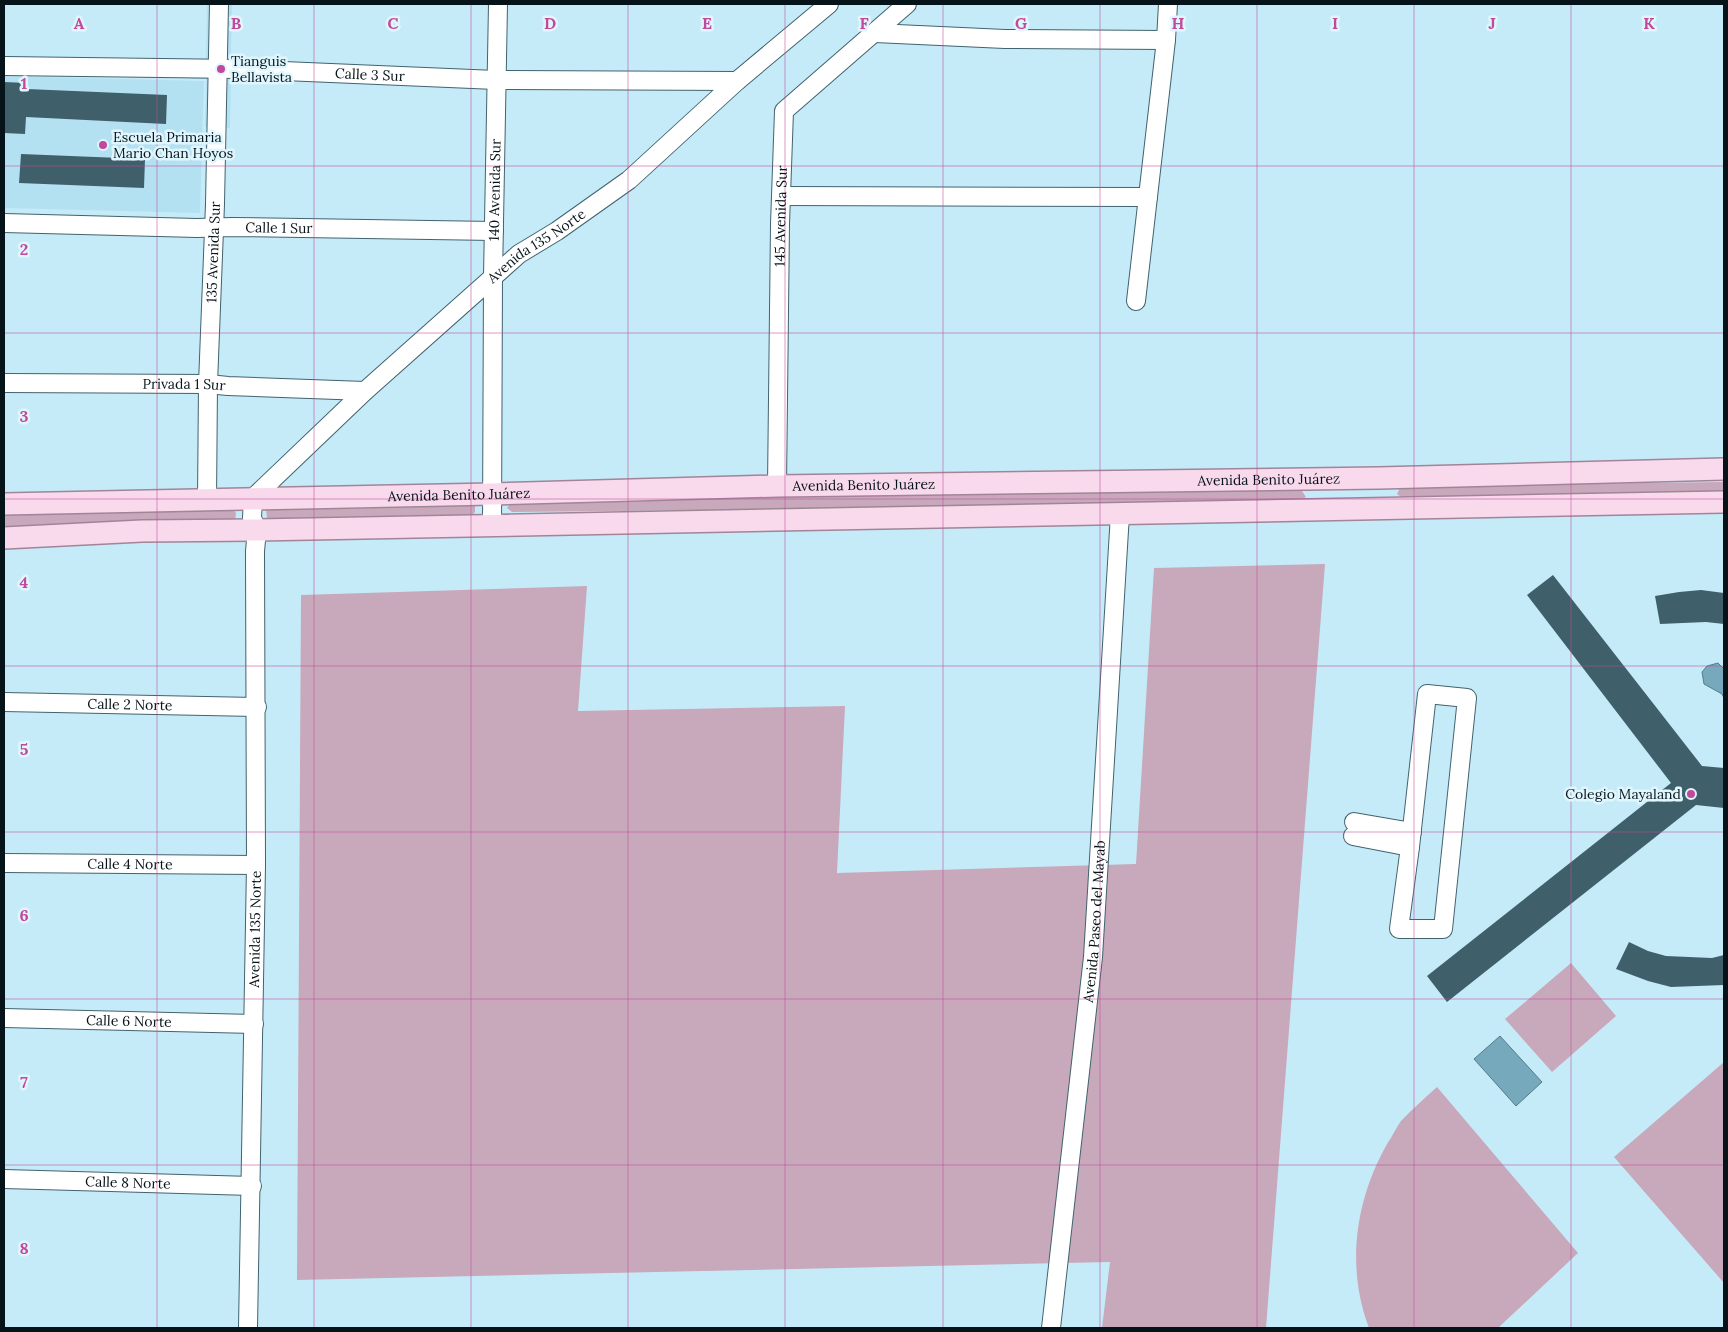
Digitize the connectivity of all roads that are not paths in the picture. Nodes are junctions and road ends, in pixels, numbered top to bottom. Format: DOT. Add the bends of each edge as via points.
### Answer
graph roads {
  1 [pos="219,4"];
  2 [pos="498,4"];
  3 [pos="829,4"];
  4 [pos="907,4"];
  5 [pos="1168,4"];
  6 [pos="875,32"];
  7 [pos="1166,40"];
  8 [pos="4,66"];
  9 [pos="218,69"];
  10 [pos="496,80"];
  11 [pos="737,81"];
  12 [pos="782,196"];
  13 [pos="1148,197"];
  14 [pos="4,223"];
  15 [pos="214,227"];
  16 [pos="494,231"];
  17 [pos="492,277"];
  18 [pos="1136,302"];
  19 [pos="4,383"];
  20 [pos="208,384"];
  21 [pos="365,391"];
  22 [pos="1724,469"];
  23 [pos="777,486"];
  24 [pos="492,494"];
  25 [pos="253,498"];
  26 [pos="207,500"];
  27 [pos="1724,502"];
  28 [pos="4,504"];
  29 [pos="1120,514"];
  30 [pos="492,526"];
  31 [pos="257,530"];
  32 [pos="4,538"];
  33 [pos="4,702"];
  34 [pos="257,707"];
  35 [pos="1353,829"];
  36 [pos="1411,839"];
  37 [pos="4,863"];
  38 [pos="256,865"];
  39 [pos="4,1018"];
  40 [pos="254,1024"];
  41 [pos="4,1179"];
  42 [pos="252,1186"];
  43 [pos="248,1328"];
  44 [pos="1051,1328"];
  1 -- 9 [label="street, 135 Avenida Sur"];
  2 -- 10 [label="street, 140 Avenida Sur"];
  3 -- 11 [label="street, Avenida 135 Norte"];
  4 -- 6 [label="street, 145 Avenida Sur"];
  5 -- 7 [label="street"];
  6 -- 7 [label="street" via="1005,39"];
  6 -- 12 [label="street, 145 Avenida Sur" via="784,111"];
  7 -- 13 [label="street"];
  8 -- 9 [label="street, Calle 3 Sur"];
  9 -- 10 [label="street, Calle 3 Sur"];
  9 -- 15 [label="street, 135 Avenida Sur"];
  10 -- 11 [label="street, Calle 3 Sur"];
  10 -- 16 [label="street, 140 Avenida Sur"];
  11 -- 17 [label="street, Avenida 135 Norte" via="629,180 519,254"];
  12 -- 13 [label="street"];
  12 -- 23 [label="street, 145 Avenida Sur"];
  13 -- 18 [label="street"];
  14 -- 15 [label="street, Calle 1 Sur"];
  15 -- 16 [label="street, Calle 1 Sur"];
  15 -- 20 [label="street, 135 Avenida Sur"];
  16 -- 17 [label="street, 140 Avenida Sur"];
  17 -- 21 [label="street, Avenida 135 Norte"];
  17 -- 24 [label="street, 140 Avenida Sur"];
  19 -- 20 [label="street, Privada 1 Sur"];
  20 -- 21 [label="street, Privada 1 Sur"];
  20 -- 26 [label="street, 135 Avenida Sur"];
  21 -- 25 [label="street, Avenida 135 Norte"];
  22 -- 23 [label="main road, Avenida Benito Juárez" via="1379,478"];
  23 -- 24 [label="main road, Avenida Benito Juárez"];
  24 -- 25 [label="main road, Avenida Benito Juárez"];
  24 -- 30 [label="street, 140 Avenida Sur"];
  25 -- 26 [label="main road, Avenida Benito Juárez"];
  25 -- 31 [label="street, Avenida 135 Norte" via="252,518"];
  26 -- 28 [label="main road, Avenida Benito Juárez"];
  27 -- 29 [label="main road"];
  29 -- 30 [label="main road"];
  29 -- 44 [label="street, Avenida Paseo del Mayab" via="1093,957"];
  30 -- 31 [label="main road"];
  31 -- 32 [label="main road" via="142,531"];
  31 -- 34 [label="street, Avenida 135 Norte"];
  33 -- 34 [label="street, Calle 2 Norte"];
  34 -- 38 [label="street, Avenida 135 Norte"];
  35 -- 36 [label="street"];
  36 -- 36 [label="street" via="1399,929 1443,929 1467,698 1426,694"];
  37 -- 38 [label="street, Calle 4 Norte"];
  38 -- 40 [label="street, Avenida 135 Norte"];
  39 -- 40 [label="street, Calle 6 Norte"];
  40 -- 42 [label="street, Avenida 135 Norte"];
  41 -- 42 [label="street, Calle 8 Norte"];
  42 -- 43 [label="street, Avenida 135 Norte"];
}
